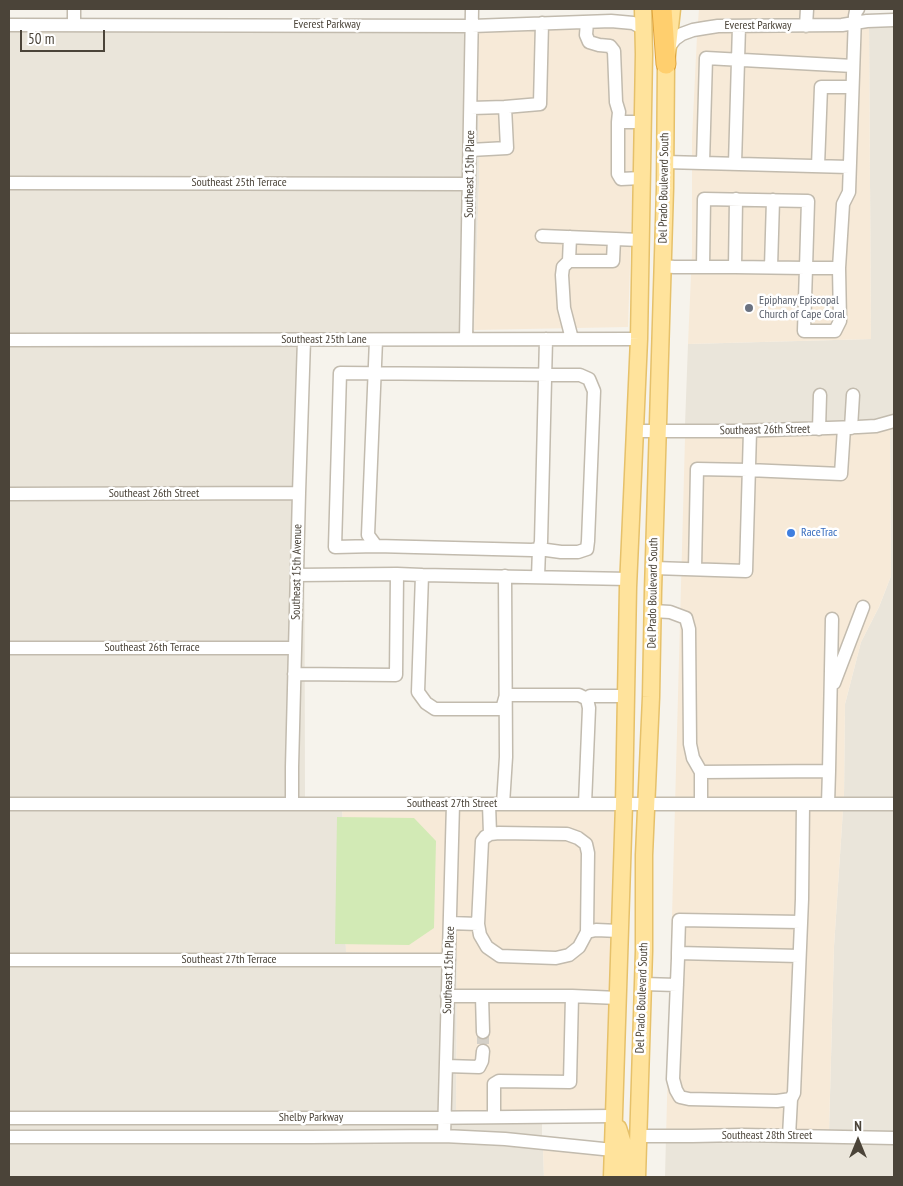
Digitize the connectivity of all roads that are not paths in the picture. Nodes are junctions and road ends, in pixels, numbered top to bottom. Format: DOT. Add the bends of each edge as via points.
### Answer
graph roads {
  1 [pos="74,9"];
  2 [pos="472,9"];
  3 [pos="644,9"];
  4 [pos="662,9"];
  5 [pos="672,9"];
  6 [pos="807,9"];
  7 [pos="858,9"];
  8 [pos="894,20"];
  9 [pos="542,22"];
  10 [pos="587,22"];
  11 [pos="855,23"];
  12 [pos="9,25"];
  13 [pos="74,25"];
  14 [pos="472,26"];
  15 [pos="739,26"];
  16 [pos="806,26"];
  17 [pos="644,28"];
  18 [pos="667,56"];
  19 [pos="738,60"];
  20 [pos="853,66"];
  21 [pos="852,87"];
  22 [pos="505,107"];
  23 [pos="471,108"];
  24 [pos="618,122"];
  25 [pos="643,122"];
  26 [pos="470,150"];
  27 [pos="665,162"];
  28 [pos="703,163"];
  29 [pos="736,164"];
  30 [pos="818,166"];
  31 [pos="849,167"];
  32 [pos="641,178"];
  33 [pos="9,183"];
  34 [pos="470,184"];
  35 [pos="736,199"];
  36 [pos="773,200"];
  37 [pos="542,236"];
  38 [pos="570,238"];
  39 [pos="614,239"];
  40 [pos="640,240"];
  41 [pos="569,261"];
  42 [pos="663,266"];
  43 [pos="703,267"];
  44 [pos="735,267"];
  45 [pos="771,267"];
  46 [pos="806,268"];
  47 [pos="839,268"];
  48 [pos="572,339"];
  49 [pos="639,339"];
  50 [pos="9,340"];
  51 [pos="304,340"];
  52 [pos="376,340"];
  53 [pos="466,340"];
  54 [pos="546,340"];
  55 [pos="375,373"];
  56 [pos="546,376"];
  57 [pos="820,395"];
  58 [pos="852,395"];
  59 [pos="894,421"];
  60 [pos="847,428"];
  61 [pos="819,429"];
  62 [pos="634,431"];
  63 [pos="658,431"];
  64 [pos="750,431"];
  65 [pos="748,470"];
  66 [pos="299,493"];
  67 [pos="9,494"];
  68 [pos="376,546"];
  69 [pos="539,549"];
  70 [pos="654,568"];
  71 [pos="695,569"];
  72 [pos="397,574"];
  73 [pos="297,575"];
  74 [pos="422,575"];
  75 [pos="505,576"];
  76 [pos="538,577"];
  77 [pos="629,579"];
  78 [pos="863,607"];
  79 [pos="652,611"];
  80 [pos="832,619"];
  81 [pos="9,648"];
  82 [pos="295,648"];
  83 [pos="294,674"];
  84 [pos="831,692"];
  85 [pos="506,695"];
  86 [pos="626,696"];
  87 [pos="587,699"];
  88 [pos="829,771"];
  89 [pos="701,772"];
  90 [pos="9,804"];
  91 [pos="292,804"];
  92 [pos="453,804"];
  93 [pos="489,804"];
  94 [pos="504,804"];
  95 [pos="585,804"];
  96 [pos="624,804"];
  97 [pos="646,804"];
  98 [pos="702,804"];
  99 [pos="803,804"];
  100 [pos="828,804"];
  101 [pos="894,804"];
  102 [pos="490,834"];
  103 [pos="801,922"];
  104 [pos="450,923"];
  105 [pos="478,924"];
  106 [pos="619,931"];
  107 [pos="587,932"];
  108 [pos="678,953"];
  109 [pos="799,956"];
  110 [pos="9,960"];
  111 [pos="449,960"];
  112 [pos="643,984"];
  113 [pos="677,985"];
  114 [pos="448,996"];
  115 [pos="482,996"];
  116 [pos="572,996"];
  117 [pos="618,998"];
  118 [pos="617,1029"];
  119 [pos="482,1032"];
  120 [pos="482,1051"];
  121 [pos="446,1066"];
  122 [pos="791,1099"];
  123 [pos="614,1116"];
  124 [pos="494,1117"];
  125 [pos="9,1118"];
  126 [pos="444,1118"];
  127 [pos="444,1136"];
  128 [pos="639,1136"];
  129 [pos="789,1136"];
  130 [pos="9,1138"];
  131 [pos="894,1138"];
  132 [pos="613,1150"];
  133 [pos="612,1177"];
  134 [pos="625,1177"];
  135 [pos="637,1177"];
  1 -- 13 [label="street"];
  2 -- 14 [label="street, Southeast 15th Place"];
  3 -- 17 [label="main road, Del Prado Boulevard South"];
  4 -- 18 [label="highway"];
  5 -- 18 [label="main road, Del Prado Boulevard South"];
  6 -- 16 [label="street"];
  7 -- 11 [label="street"];
  8 -- 11 [label="street, Everest Parkway"];
  9 -- 10 [label="street, Everest Parkway"];
  9 -- 14 [label="street, Everest Parkway"];
  9 -- 22 [label="street" via="540,104"];
  10 -- 17 [label="street, Everest Parkway" via="624,22"];
  10 -- 24 [label="street" via="589,42 610,46 614,51"];
  11 -- 16 [label="street, Everest Parkway"];
  11 -- 20 [label="street"];
  12 -- 13 [label="street, Everest Parkway"];
  13 -- 14 [label="street, Everest Parkway"];
  14 -- 23 [label="street, Southeast 15th Place"];
  15 -- 16 [label="street, Everest Parkway"];
  15 -- 18 [label="street, Everest Parkway" via="693,30 678,36"];
  15 -- 19 [label="street"];
  17 -- 25 [label="main road, Del Prado Boulevard South"];
  18 -- 27 [label="main road, Del Prado Boulevard South"];
  19 -- 20 [label="street"];
  19 -- 28 [label="street" via="706,58"];
  19 -- 29 [label="street"];
  20 -- 21 [label="street"];
  21 -- 30 [label="street" via="821,87"];
  21 -- 31 [label="street"];
  22 -- 23 [label="street"];
  22 -- 26 [label="street" via="507,148"];
  23 -- 26 [label="street, Southeast 15th Place"];
  24 -- 25 [label="street"];
  24 -- 32 [label="street" via="618,174 621,179"];
  25 -- 32 [label="main road, Del Prado Boulevard South"];
  26 -- 34 [label="street, Southeast 15th Place"];
  27 -- 28 [label="street"];
  27 -- 42 [label="main road, Del Prado Boulevard South"];
  28 -- 29 [label="street"];
  29 -- 30 [label="street"];
  30 -- 31 [label="street"];
  31 -- 47 [label="street"];
  32 -- 40 [label="main road, Del Prado Boulevard South"];
  33 -- 34 [label="street, Southeast 25th Terrace"];
  34 -- 53 [label="street, Southeast 15th Place"];
  35 -- 36 [label="street"];
  35 -- 43 [label="street" via="704,199"];
  35 -- 44 [label="street"];
  36 -- 45 [label="street"];
  36 -- 46 [label="street" via="808,201"];
  37 -- 38 [label="street"];
  38 -- 39 [label="street"];
  38 -- 41 [label="street"];
  39 -- 40 [label="street"];
  39 -- 41 [label="street" via="613,261"];
  40 -- 49 [label="main road, Del Prado Boulevard South"];
  41 -- 48 [label="street" via="563,267 562,283"];
  42 -- 43 [label="street"];
  42 -- 63 [label="main road, Del Prado Boulevard South"];
  43 -- 44 [label="street"];
  44 -- 45 [label="street"];
  45 -- 46 [label="street"];
  46 -- 47 [label="street"];
  46 -- 47 [label="street" via="804,331 835,331 840,321"];
  48 -- 49 [label="street, Southeast 25th Lane"];
  48 -- 54 [label="street, Southeast 25th Lane"];
  49 -- 62 [label="main road, Del Prado Boulevard South"];
  50 -- 51 [label="street, Southeast 25th Lane"];
  51 -- 52 [label="street, Southeast 25th Lane"];
  51 -- 66 [label="street, Southeast 15th Avenue"];
  52 -- 53 [label="street, Southeast 25th Lane"];
  52 -- 55 [label="street"];
  53 -- 54 [label="street, Southeast 25th Lane"];
  54 -- 56 [label="street"];
  55 -- 56 [label="street"];
  55 -- 68 [label="street" via="368,535"];
  55 -- 68 [label="street" via="340,373 335,547"];
  56 -- 69 [label="street"];
  56 -- 69 [label="street" via="580,375 589,379 594,391 588,541 587,549 578,552"];
  57 -- 61 [label="street"];
  58 -- 60 [label="street"];
  59 -- 60 [label="street, Southeast 26th Street"];
  60 -- 61 [label="street, Southeast 26th Street"];
  60 -- 65 [label="street" via="841,474"];
  61 -- 64 [label="street, Southeast 26th Street"];
  62 -- 63 [label="street, Southeast 26th Street"];
  62 -- 77 [label="main road, Del Prado Boulevard South"];
  63 -- 64 [label="street, Southeast 26th Street"];
  63 -- 70 [label="main road, Del Prado Boulevard South"];
  64 -- 65 [label="street"];
  65 -- 71 [label="street" via="697,469"];
  65 -- 71 [label="street" via="746,571"];
  66 -- 67 [label="street, Southeast 26th Street"];
  66 -- 73 [label="street, Southeast 15th Avenue"];
  68 -- 69 [label="street"];
  69 -- 76 [label="street"];
  70 -- 71 [label="street"];
  70 -- 79 [label="main road, Del Prado Boulevard South"];
  72 -- 73 [label="street"];
  72 -- 74 [label="street"];
  72 -- 83 [label="street" via="396,675"];
  73 -- 82 [label="street, Southeast 15th Avenue"];
  74 -- 75 [label="street"];
  74 -- 85 [label="street" via="418,692 435,709 502,709"];
  75 -- 76 [label="street"];
  75 -- 85 [label="street"];
  76 -- 77 [label="street"];
  77 -- 86 [label="main road, Del Prado Boulevard South"];
  78 -- 84 [label="street"];
  79 -- 89 [label="street" via="670,612 686,618 689,629 690,744"];
  79 -- 97 [label="main road, Del Prado Boulevard South"];
  80 -- 84 [label="street"];
  81 -- 82 [label="street, Southeast 26th Terrace"];
  82 -- 83 [label="street, Southeast 15th Avenue"];
  83 -- 91 [label="street, Southeast 15th Avenue"];
  84 -- 88 [label="street"];
  85 -- 87 [label="street" via="579,695"];
  85 -- 94 [label="street"];
  86 -- 87 [label="street" via="590,696"];
  86 -- 96 [label="main road, Del Prado Boulevard South"];
  87 -- 95 [label="street"];
  88 -- 89 [label="street"];
  88 -- 100 [label="street"];
  89 -- 98 [label="street"];
  90 -- 91 [label="street, Southeast 27th Street"];
  91 -- 92 [label="street, Southeast 27th Street"];
  92 -- 93 [label="street, Southeast 27th Street"];
  92 -- 104 [label="street, Southeast 15th Place"];
  93 -- 94 [label="street, Southeast 27th Street"];
  93 -- 102 [label="street"];
  94 -- 95 [label="street, Southeast 27th Street"];
  95 -- 96 [label="street, Southeast 27th Street"];
  96 -- 97 [label="street, Southeast 27th Street"];
  96 -- 106 [label="main road, Del Prado Boulevard South"];
  97 -- 98 [label="street, Southeast 27th Street"];
  97 -- 112 [label="main road, Del Prado Boulevard South"];
  98 -- 99 [label="street, Southeast 27th Street"];
  99 -- 100 [label="street, Southeast 27th Street"];
  99 -- 103 [label="street"];
  100 -- 101 [label="street, Southeast 27th Street"];
  102 -- 105 [label="street" via="482,841"];
  102 -- 107 [label="street" via="567,834 586,844"];
  103 -- 108 [label="street" via="679,920"];
  103 -- 109 [label="street"];
  104 -- 105 [label="street"];
  104 -- 111 [label="street, Southeast 15th Place"];
  105 -- 107 [label="street" via="487,948 508,957 556,958 569,955 580,947"];
  106 -- 107 [label="street"];
  106 -- 117 [label="main road, Del Prado Boulevard South"];
  108 -- 109 [label="street"];
  108 -- 113 [label="street"];
  109 -- 122 [label="street" via="794,1093"];
  110 -- 111 [label="street, Southeast 27th Terrace"];
  111 -- 114 [label="street, Southeast 15th Place"];
  112 -- 113 [label="street"];
  112 -- 128 [label="main road, Del Prado Boulevard South"];
  113 -- 122 [label="street" via="673,1079 680,1097"];
  114 -- 115 [label="street"];
  114 -- 121 [label="street, Southeast 15th Place"];
  115 -- 116 [label="street"];
  115 -- 119 [label="street"];
  116 -- 117 [label="street"];
  116 -- 124 [label="street" via="570,1082 499,1081 494,1084"];
  117 -- 118 [label="main road, Del Prado Boulevard South"];
  118 -- 123 [label="main road, Del Prado Boulevard South"];
  118 -- 128 [label="main road" via="626,1054 625,1105"];
  120 -- 121 [label="street" via="479,1067"];
  121 -- 126 [label="street, Southeast 15th Place"];
  122 -- 129 [label="street"];
  123 -- 124 [label="street, Shelby Parkway"];
  123 -- 132 [label="main road, Del Prado Boulevard South"];
  123 -- 134 [label="main road" via="625,1150"];
  124 -- 126 [label="street, Shelby Parkway"];
  125 -- 126 [label="street, Shelby Parkway"];
  126 -- 127 [label="street, Southeast 15th Place"];
  127 -- 130 [label="street, Shelby Parkway"];
  127 -- 132 [label="street, Shelby Parkway"];
  128 -- 129 [label="street, Southeast 28th Street"];
  128 -- 135 [label="main road, Del Prado Boulevard South"];
  129 -- 131 [label="street, Southeast 28th Street"];
  132 -- 133 [label="main road, Del Prado Boulevard South"];
}
